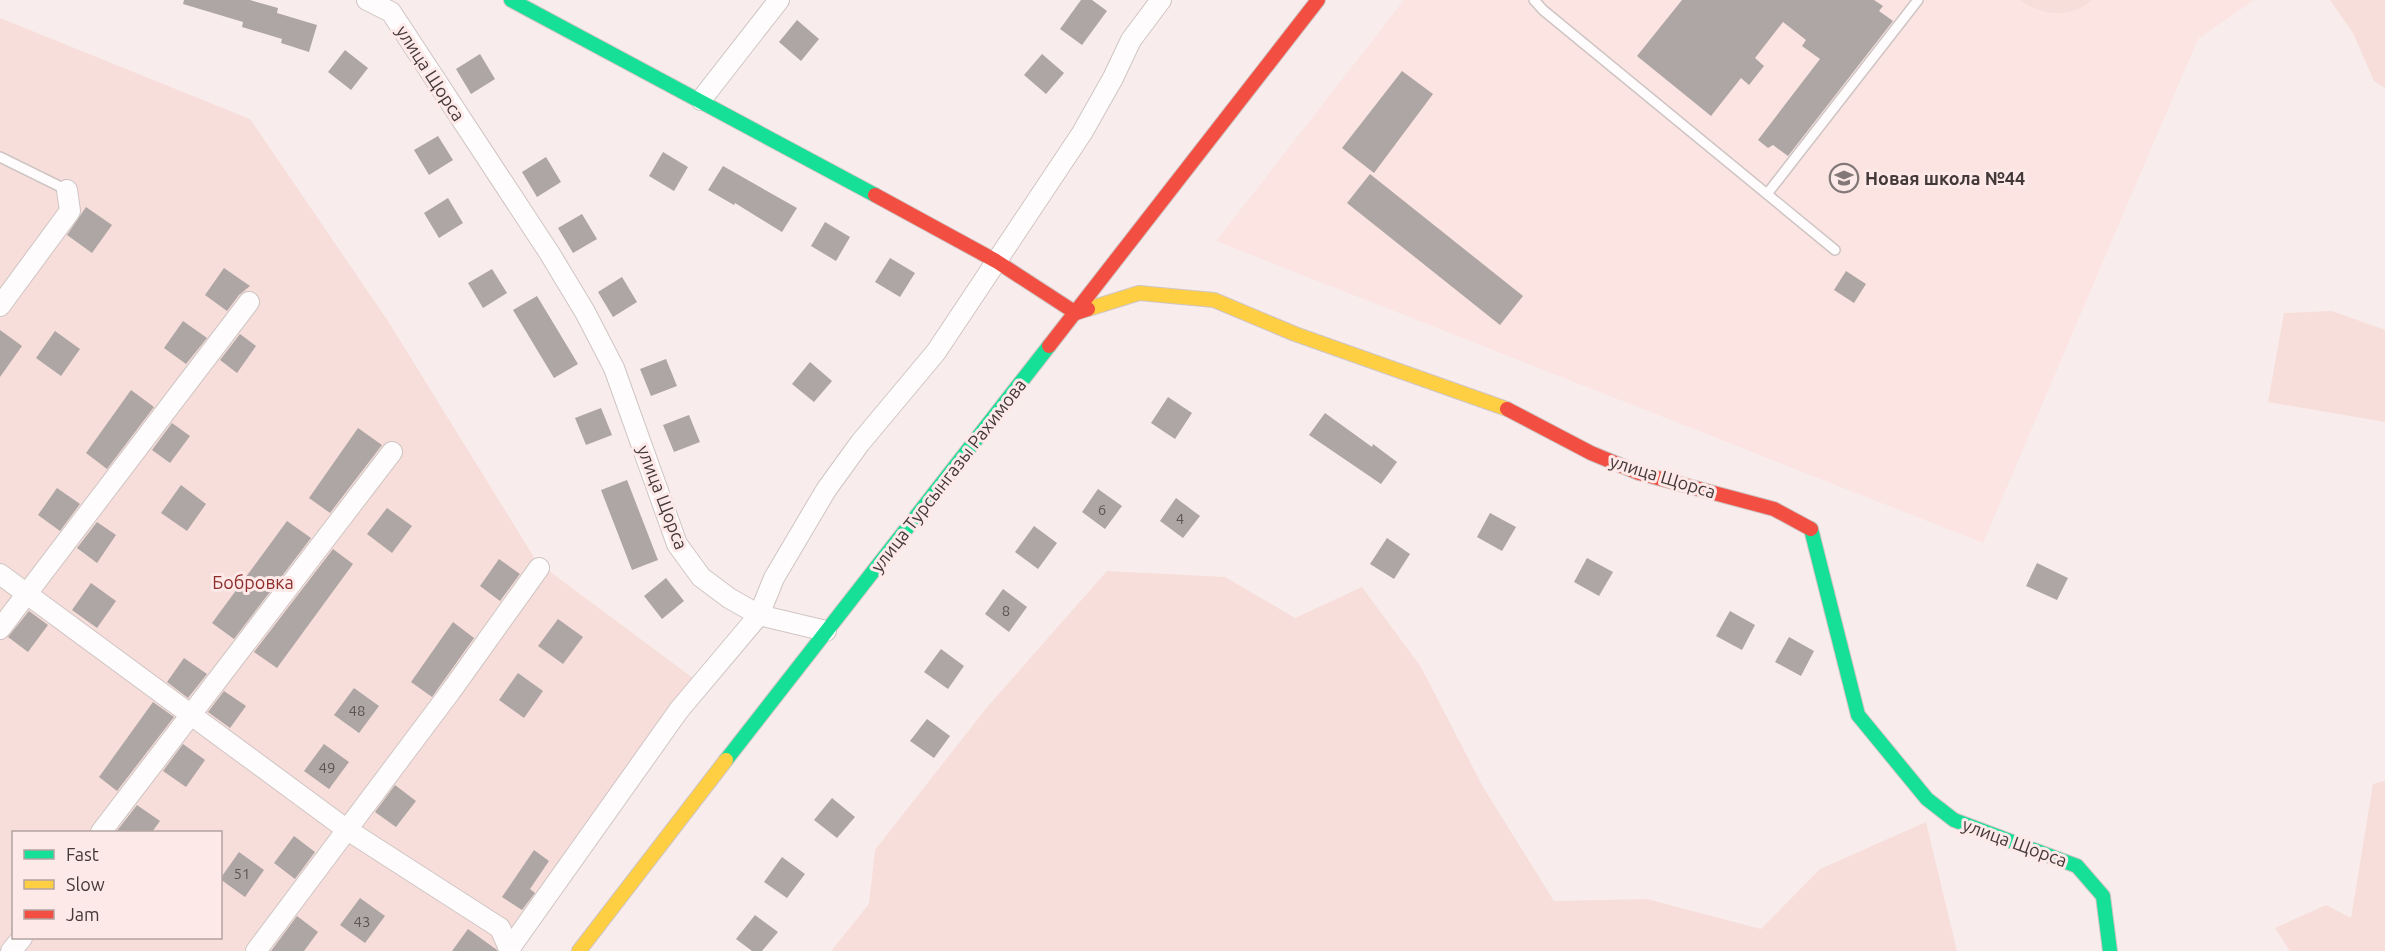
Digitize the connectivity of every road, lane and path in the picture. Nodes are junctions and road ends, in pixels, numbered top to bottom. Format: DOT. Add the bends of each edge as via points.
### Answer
graph roads {
  1 [pos="367,0"];
  2 [pos="511,0"];
  3 [pos="779,0"];
  4 [pos="1161,0"];
  5 [pos="1318,0"];
  6 [pos="1534,0"];
  7 [pos="1918,0"];
  8 [pos="396,6"];
  9 [pos="701,100"];
  10 [pos="0,157"];
  11 [pos="67,190"];
  12 [pos="1767,194"];
  13 [pos="1835,250"];
  14 [pos="996,261"];
  15 [pos="249,302"];
  16 [pos="0,306"];
  17 [pos="1076,313"];
  18 [pos="392,452"];
  19 [pos="539,568"];
  20 [pos="0,574"];
  21 [pos="26,594"];
  22 [pos="759,615"];
  23 [pos="0,629"];
  24 [pos="826,631"];
  25 [pos="191,715"];
  26 [pos="346,829"];
  27 [pos="102,831"];
  28 [pos="21,939"];
  29 [pos="510,950"];
  30 [pos="11,951"];
  31 [pos="256,951"];
  32 [pos="579,951"];
  33 [pos="2110,951"];
  1 -- 8 [label="street, улица Щорса"];
  2 -- 9 [label="street"];
  3 -- 9 [label="street"];
  4 -- 14 [label="street" via="1131,40 1082,133"];
  5 -- 17 [label="street, улица Турсынгазы Рахимова"];
  6 -- 12 [label="lane"];
  7 -- 12 [label="lane"];
  8 -- 22 [label="street, улица Щорса" via="585,312 614,368 677,544 701,577"];
  9 -- 14 [label="street"];
  10 -- 11 [label="lane"];
  11 -- 16 [label="street" via="70,211"];
  12 -- 13 [label="lane"];
  14 -- 17 [label="street"];
  14 -- 22 [label="street" via="936,352 826,490 774,578"];
  15 -- 21 [label="street"];
  17 -- 24 [label="street, улица Турсынгазы Рахимова"];
  17 -- 33 [label="street, улица Щорса" via="1139,293 1214,300 1295,334 1499,405 1639,473 1774,509 1812,530 1858,715 1927,799 1954,820 2077,866 2103,896"];
  18 -- 25 [label="street"];
  19 -- 26 [label="street"];
  20 -- 21 [label="street"];
  21 -- 23 [label="street"];
  21 -- 25 [label="street"];
  22 -- 24 [label="street, улица Щорса"];
  22 -- 29 [label="street" via="680,710"];
  24 -- 32 [label="street, улица Турсынгазы Рахимова"];
  25 -- 26 [label="street"];
  25 -- 27 [label="street"];
  26 -- 29 [label="street" via="500,928"];
  26 -- 31 [label="street"];
  28 -- 30 [label="street"];
}
